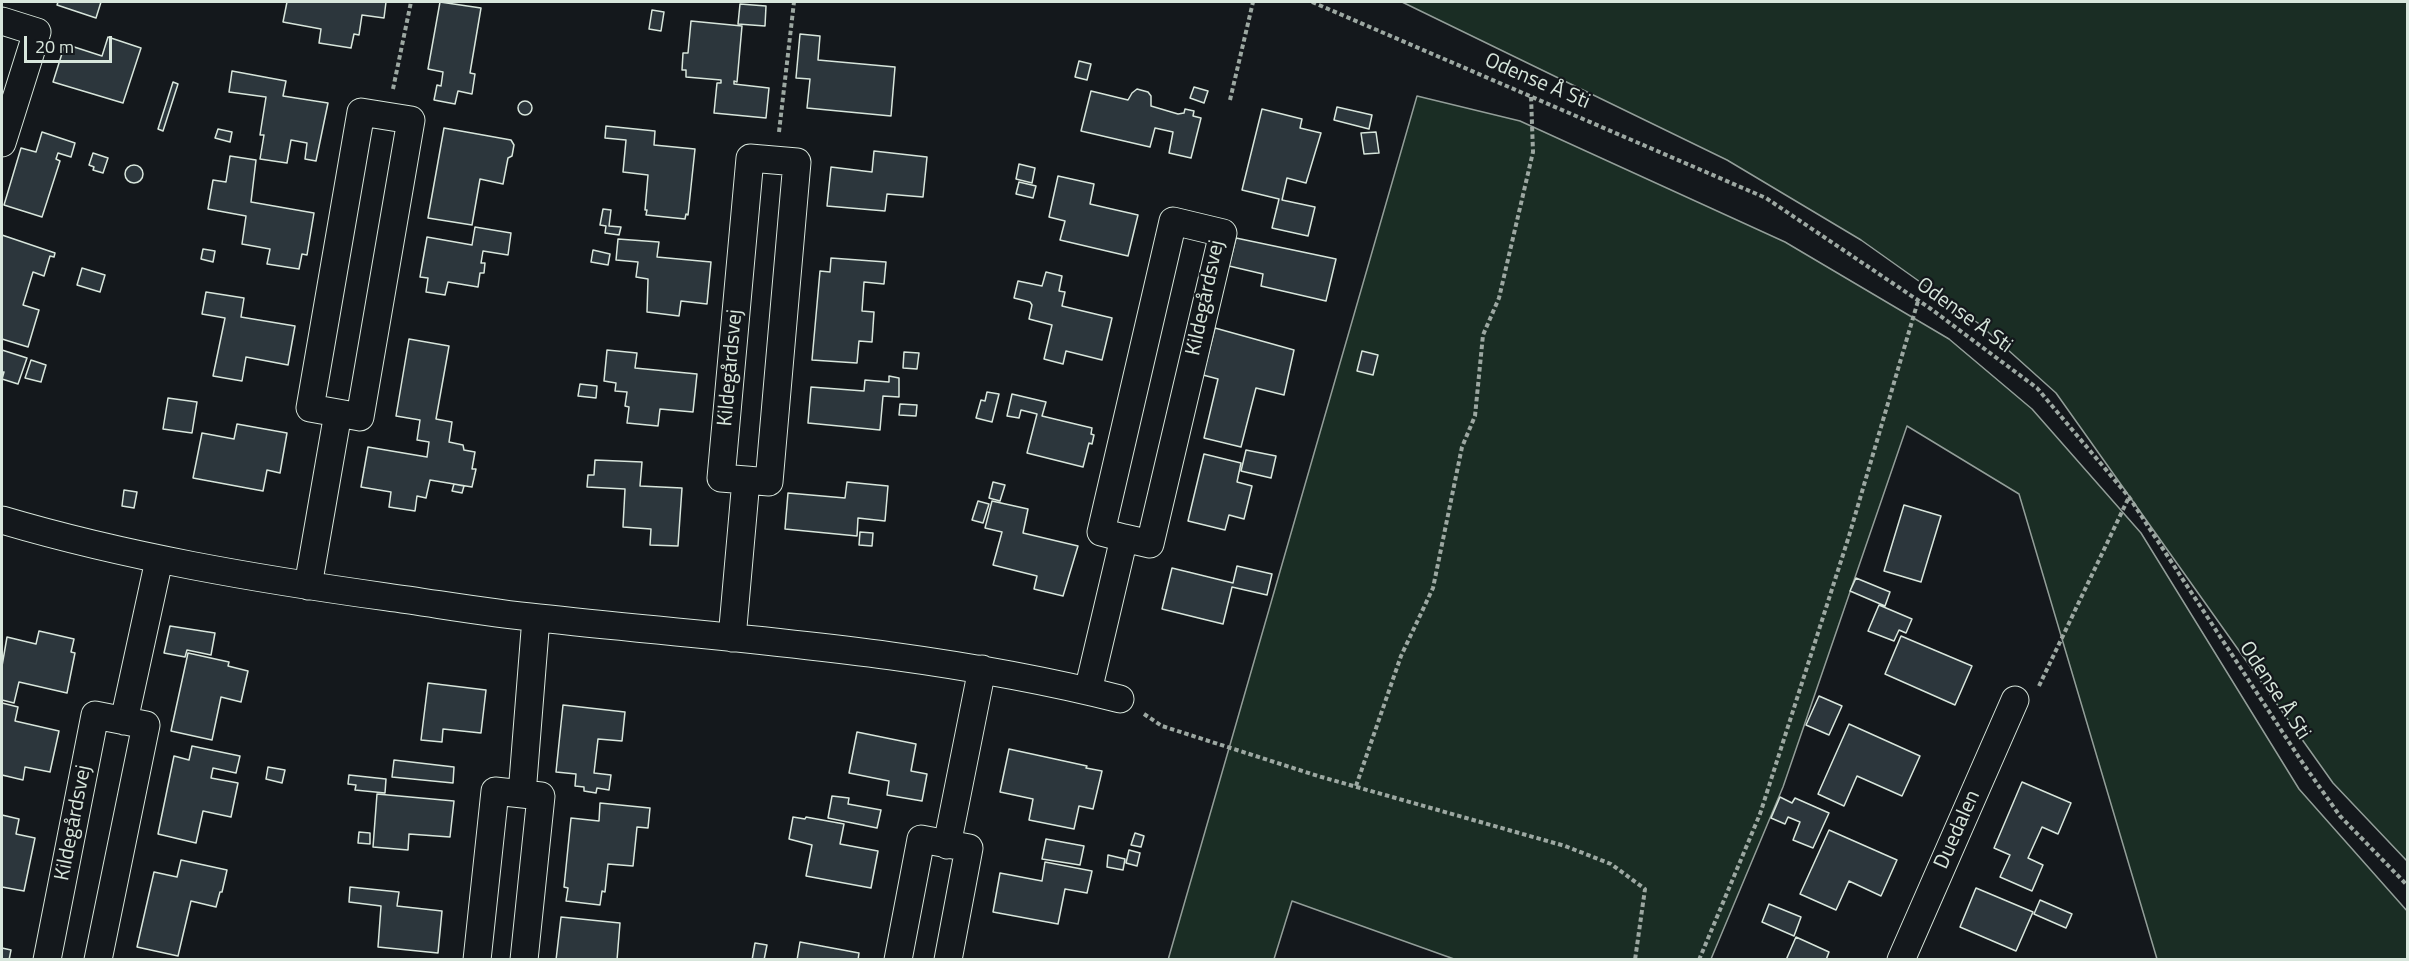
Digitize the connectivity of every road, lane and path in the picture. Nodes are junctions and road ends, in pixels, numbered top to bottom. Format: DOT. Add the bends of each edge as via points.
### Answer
graph roads {
  1 [pos="411,2"];
  2 [pos="794,2"];
  3 [pos="1253,2"];
  4 [pos="1312,2"];
  5 [pos="2,21"];
  6 [pos="1531,96"];
  7 [pos="1230,100"];
  8 [pos="388,116"];
  9 [pos="2,143"];
  10 [pos="776,160"];
  11 [pos="1918,301"];
  12 [pos="338,413"];
  13 [pos="746,480"];
  14 [pos="2129,497"];
  15 [pos="2,520"];
  16 [pos="1124,538"];
  17 [pos="159,560"];
  18 [pos="308,586"];
  19 [pos="536,618"];
  20 [pos="732,638"];
  21 [pos="982,669"];
  22 [pos="1088,691"];
  23 [pos="1120,699"];
  24 [pos="2015,700"];
  25 [pos="124,721"];
  26 [pos="1356,786"];
  27 [pos="522,794"];
  28 [pos="947,844"];
  29 [pos="2408,886"];
  30 [pos="47,960"];
  31 [pos="98,960"];
  32 [pos="477,960"];
  33 [pos="524,960"];
  34 [pos="898,960"];
  35 [pos="948,960"];
  36 [pos="1635,960"];
  37 [pos="1699,960"];
  38 [pos="1901,960"];
  1 -- 8 [label="path"];
  2 -- 10 [label="path"];
  3 -- 7 [label="path"];
  4 -- 6 [label="path, Odense Å Sti"];
  5 -- 9 [label="street" via="37,32"];
  6 -- 11 [label="path, Odense Å Sti" via="1766,198"];
  6 -- 26 [label="path" via="1533,152 1499,298 1483,335 1475,416 1462,447 1433,588 1401,656"];
  8 -- 12 [label="street" via="411,120 360,417"];
  8 -- 12 [label="street" via="361,112 310,408"];
  10 -- 13 [label="street, Kildegårdsvej" via="797,162 769,482"];
  10 -- 13 [label="street, Kildegårdsvej" via="750,158 721,478"];
  11 -- 14 [label="path, Odense Å Sti" via="2037,388"];
  11 -- 37 [label="path" via="1849,536 1760,814"];
  12 -- 18 [label="street"];
  13 -- 20 [label="street"];
  14 -- 24 [label="path" via="2041,685"];
  14 -- 29 [label="path, Odense Å Sti" via="2340,816"];
  15 -- 17 [label="street"];
  16 -- 16 [label="street, Kildegårdsvej" via="1150,544 1223,233 1173,221 1101,532"];
  16 -- 22 [label="street"];
  17 -- 18 [label="street"];
  17 -- 25 [label="street"];
  18 -- 19 [label="street"];
  19 -- 20 [label="street"];
  19 -- 27 [label="street"];
  20 -- 21 [label="street"];
  21 -- 22 [label="street"];
  21 -- 28 [label="street"];
  22 -- 23 [label="street"];
  23 -- 26 [label="path" via="1162,726"];
  24 -- 38 [label="street, Duedalen"];
  25 -- 30 [label="street, Kildegårdsvej" via="95,715"];
  25 -- 31 [label="street, Kildegårdsvej" via="146,725"];
  26 -- 36 [label="path" via="1565,846 1611,864 1645,889"];
  27 -- 32 [label="street" via="495,792"];
  27 -- 33 [label="street" via="541,796"];
  28 -- 34 [label="street" via="921,839"];
  28 -- 35 [label="street" via="969,848"];
}
